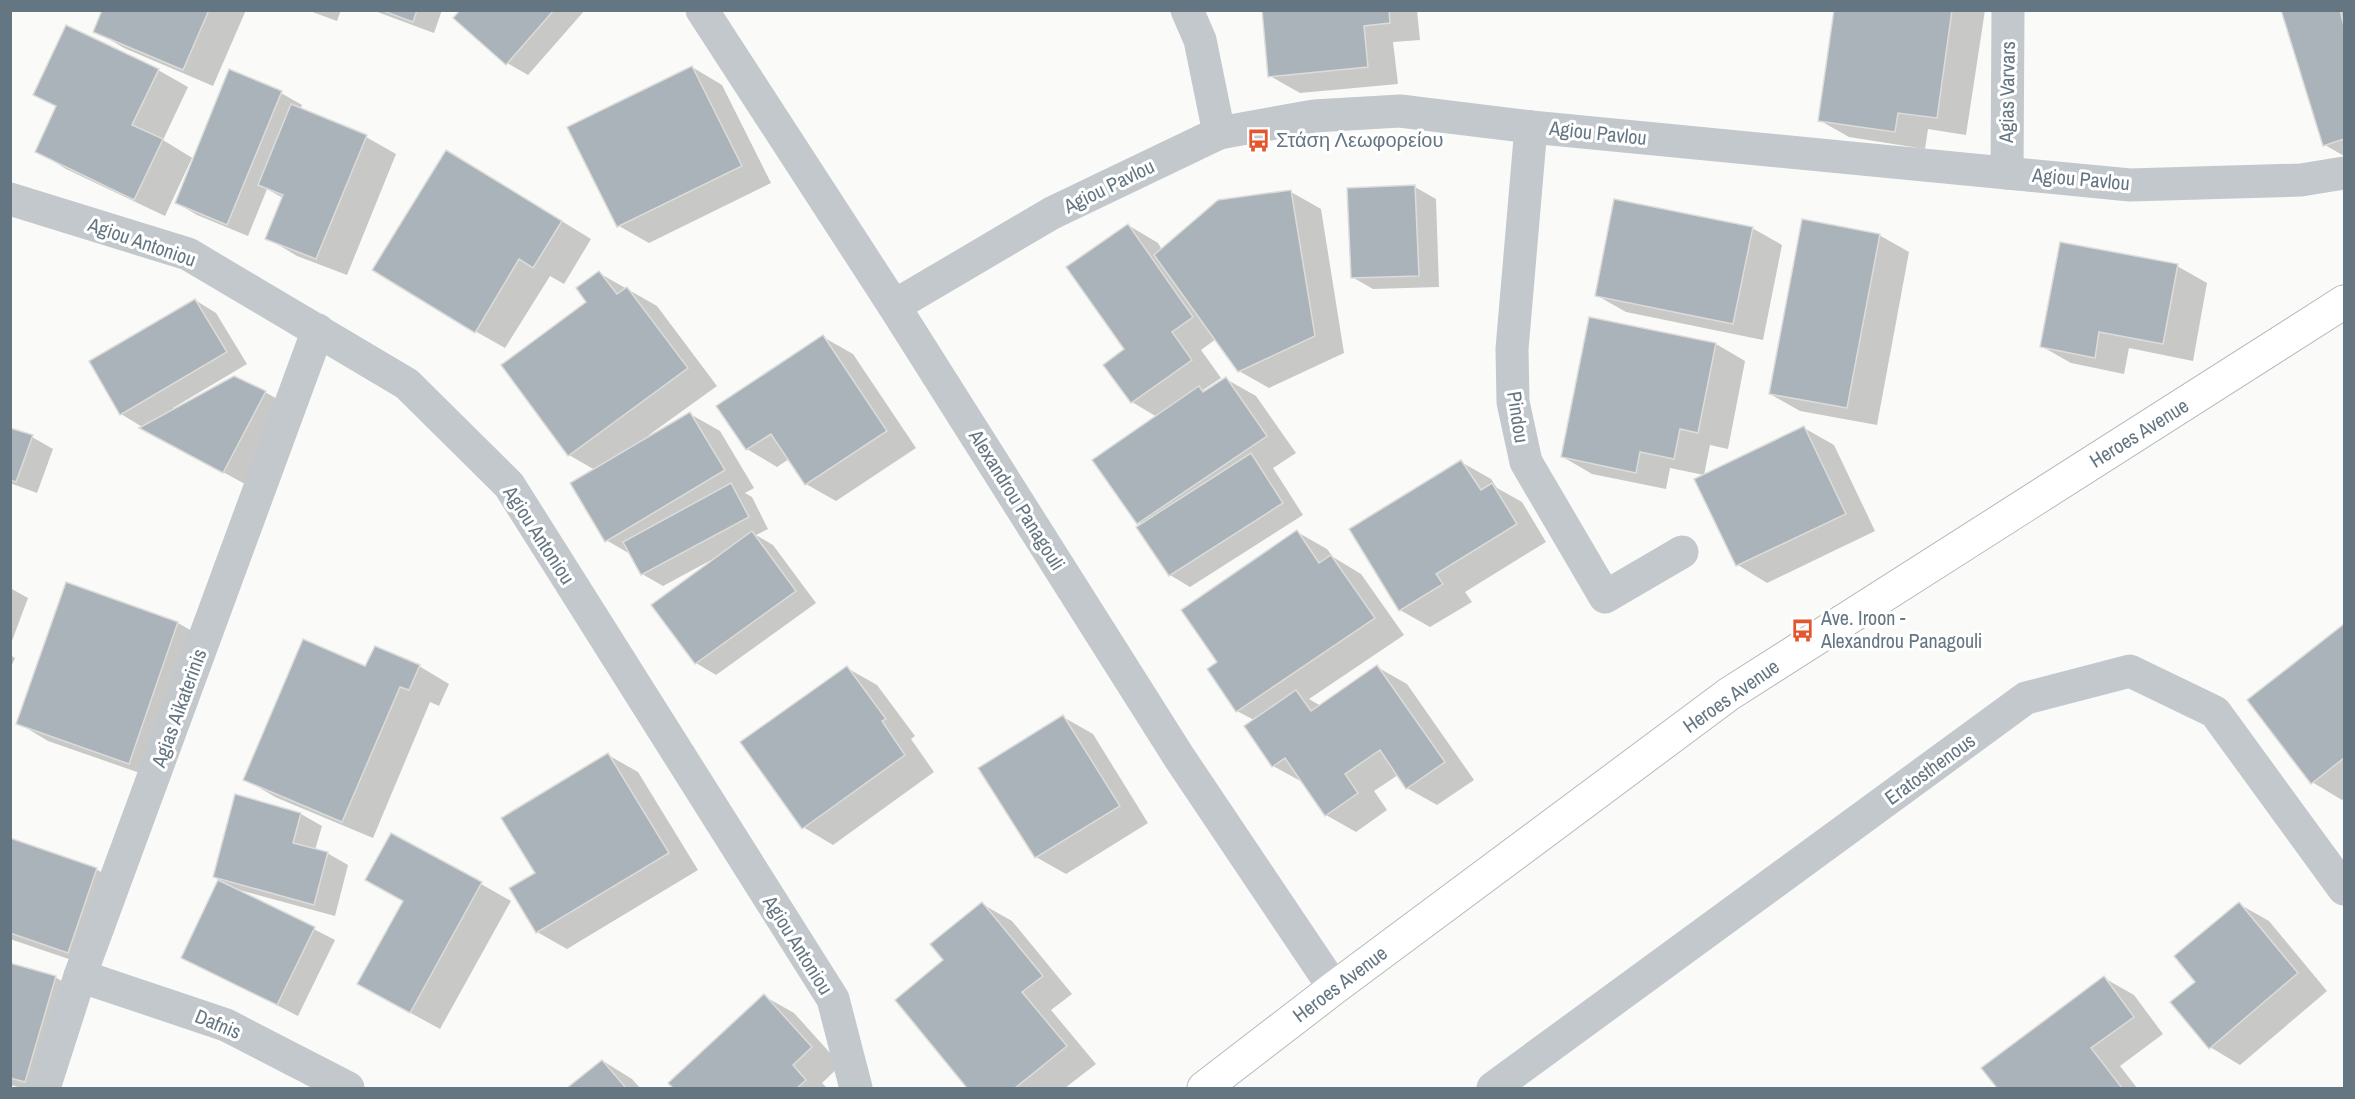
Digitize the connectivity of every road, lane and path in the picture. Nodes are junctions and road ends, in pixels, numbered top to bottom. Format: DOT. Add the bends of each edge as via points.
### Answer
graph roads {
  1 [pos="702,10"];
  2 [pos="1187,10"];
  3 [pos="2008,10"];
  4 [pos="1531,127"];
  5 [pos="1219,133"];
  6 [pos="2007,173"];
  7 [pos="2344,173"];
  8 [pos="10,199"];
  9 [pos="2344,302"];
  10 [pos="894,306"];
  11 [pos="318,330"];
  12 [pos="1682,552"];
  13 [pos="2344,889"];
  14 [pos="80,976"];
  15 [pos="1334,988"];
  16 [pos="44,1089"];
  17 [pos="348,1089"];
  18 [pos="856,1089"];
  19 [pos="1204,1089"];
  20 [pos="1494,1089"];
  1 -- 10 [label="street, Alexandrou Panagouli"];
  2 -- 5 [label="street" via="1200,40"];
  3 -- 6 [label="street, Agias Varvars"];
  4 -- 5 [label="street, Agiou Pavlou" via="1400,111 1314,116"];
  4 -- 6 [label="street, Agiou Pavlou"];
  4 -- 12 [label="street, Pindou" via="1512,349 1513,402 1526,462 1605,597"];
  5 -- 10 [label="street, Agiou Pavlou" via="1052,213"];
  6 -- 7 [label="street, Agiou Pavlou" via="2130,185 2301,180"];
  8 -- 11 [label="street, Agiou Antoniou" via="188,254"];
  9 -- 15 [label="main road, Heroes Avenue" via="1729,694"];
  10 -- 15 [label="street, Alexandrou Panagouli" via="1179,757"];
  11 -- 14 [label="street, Agias Aikaterinis"];
  11 -- 18 [label="street, Agiou Antoniou" via="407,384 509,485 833,999"];
  13 -- 20 [label="street, Eratosthenous" via="2215,712 2130,671 2026,698"];
  14 -- 16 [label="street, Agias Aikaterinis"];
  14 -- 17 [label="street, Dafnis" via="226,1025"];
  15 -- 19 [label="main road, Heroes Avenue"];
}
